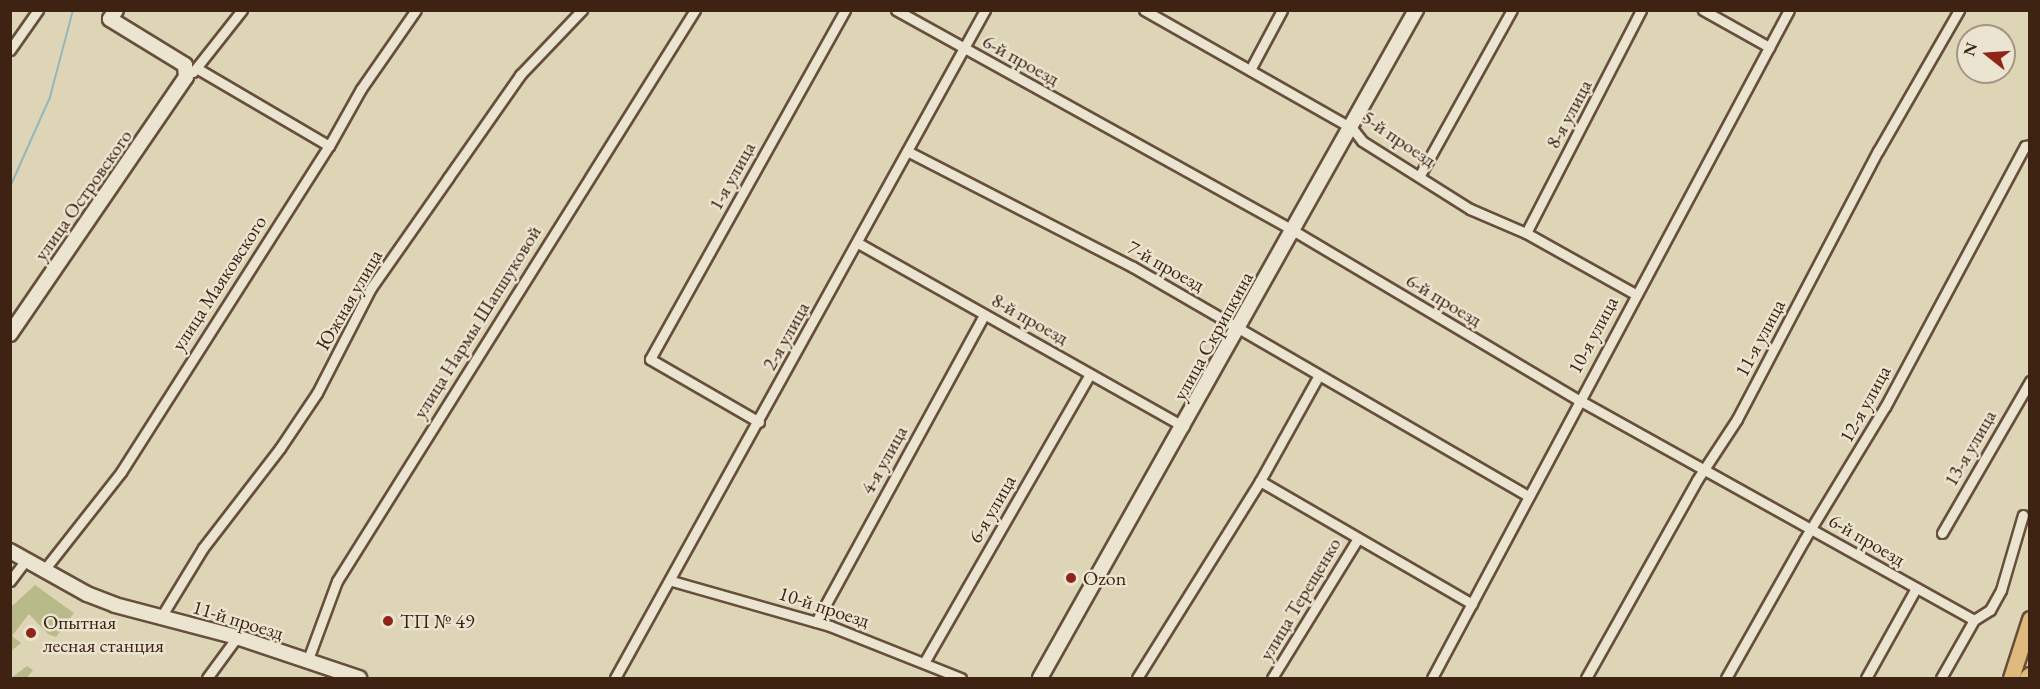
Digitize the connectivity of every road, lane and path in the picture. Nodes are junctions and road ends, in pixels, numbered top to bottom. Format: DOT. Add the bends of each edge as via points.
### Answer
graph roads {
  1 [pos="38,10"];
  2 [pos="242,10"];
  3 [pos="416,10"];
  4 [pos="582,10"];
  5 [pos="695,10"];
  6 [pos="845,10"];
  7 [pos="896,10"];
  8 [pos="986,10"];
  9 [pos="1282,10"];
  10 [pos="1416,10"];
  11 [pos="1512,10"];
  12 [pos="1641,10"];
  13 [pos="1703,10"];
  14 [pos="1789,10"];
  15 [pos="1959,10"];
  16 [pos="1148,12"];
  17 [pos="113,15"];
  18 [pos="1769,47"];
  19 [pos="962,48"];
  20 [pos="10,50"];
  21 [pos="198,69"];
  22 [pos="1250,70"];
  23 [pos="186,77"];
  24 [pos="1352,129"];
  25 [pos="2030,145"];
  26 [pos="329,146"];
  27 [pos="907,151"];
  28 [pos="1420,175"];
  29 [pos="1294,231"];
  30 [pos="1526,233"];
  31 [pos="858,243"];
  32 [pos="1635,294"];
  33 [pos="984,315"];
  34 [pos="1239,329"];
  35 [pos="10,334"];
  36 [pos="1090,374"];
  37 [pos="1319,375"];
  38 [pos="2030,381"];
  39 [pos="1579,400"];
  40 [pos="759,423"];
  41 [pos="1184,427"];
  42 [pos="1704,470"];
  43 [pos="1260,481"];
  44 [pos="1527,495"];
  45 [pos="2023,515"];
  46 [pos="1811,529"];
  47 [pos="1942,533"];
  48 [pos="1358,537"];
  49 [pos="10,551"];
  50 [pos="26,560"];
  51 [pos="44,570"];
  52 [pos="10,581"];
  53 [pos="672,581"];
  54 [pos="1916,588"];
  55 [pos="1472,604"];
  56 [pos="161,617"];
  57 [pos="2030,619"];
  58 [pos="1974,620"];
  59 [pos="816,622"];
  60 [pos="237,638"];
  61 [pos="925,661"];
  62 [pos="307,662"];
  63 [pos="207,678"];
  64 [pos="359,678"];
  65 [pos="615,678"];
  66 [pos="961,678"];
  67 [pos="1041,678"];
  68 [pos="1137,678"];
  69 [pos="1272,678"];
  70 [pos="1432,678"];
  71 [pos="1586,678"];
  72 [pos="1726,678"];
  73 [pos="1866,678"];
  74 [pos="1941,678"];
  75 [pos="2011,678"];
  1 -- 20 [label="street"];
  2 -- 21 [label="street, улица Островского"];
  3 -- 26 [label="street, улица Маяковского" via="361,89"];
  4 -- 56 [label="street, Южная улица" via="520,75 371,288 317,393 203,548"];
  5 -- 62 [label="street, улица Нармы Шапшуковой" via="337,581"];
  6 -- 40 [label="street, 1-я улица" via="650,359"];
  7 -- 19 [label="street, 6-й проезд"];
  8 -- 19 [label="street, 2-я улица"];
  9 -- 22 [label="street"];
  10 -- 24 [label="street, улица Скрипкина"];
  11 -- 28 [label="street"];
  12 -- 30 [label="street, 8-я улица"];
  13 -- 18 [label="street"];
  14 -- 18 [label="street, 10-я улица"];
  15 -- 42 [label="street, 11-я улица" via="1878,151 1737,419"];
  16 -- 22 [label="street, 5-й проезд"];
  17 -- 23 [label="street" via="185,65"];
  18 -- 32 [label="street, 10-я улица"];
  19 -- 27 [label="street, 2-я улица"];
  19 -- 29 [label="street, 6-й проезд"];
  21 -- 23 [label="street, улица Островского"];
  21 -- 26 [label="street"];
  22 -- 24 [label="street, 5-й проезд"];
  23 -- 35 [label="street, улица Островского"];
  24 -- 28 [label="street, 5-й проезд" via="1362,141"];
  24 -- 29 [label="street, улица Скрипкина"];
  25 -- 46 [label="street, 12-я улица" via="2025,146 1885,407"];
  26 -- 51 [label="street, улица Маяковского" via="121,472"];
  27 -- 31 [label="street, 2-я улица"];
  27 -- 34 [label="street, 7-й проезд" via="1133,267"];
  28 -- 30 [label="street, 5-й проезд" via="1470,209"];
  29 -- 34 [label="street, улица Скрипкина"];
  29 -- 39 [label="street, 6-й проезд"];
  30 -- 32 [label="street, 5-й проезд"];
  31 -- 33 [label="street, 8-й проезд"];
  31 -- 40 [label="street, 2-я улица"];
  32 -- 39 [label="street, 10-я улица"];
  33 -- 36 [label="street, 8-й проезд"];
  33 -- 59 [label="street, 4-я улица"];
  34 -- 37 [label="street, 7-й проезд"];
  34 -- 41 [label="street, улица Скрипкина"];
  36 -- 41 [label="street, 8-й проезд"];
  36 -- 61 [label="street, 6-я улица"];
  37 -- 43 [label="street"];
  37 -- 44 [label="street, 7-й проезд"];
  38 -- 47 [label="street, 13-я улица"];
  39 -- 42 [label="street, 6-й проезд"];
  39 -- 44 [label="street, 10-я улица"];
  40 -- 53 [label="street, 2-я улица"];
  41 -- 67 [label="street, улица Скрипкина"];
  42 -- 46 [label="street, 6-й проезд"];
  42 -- 71 [label="street, 11-я улица"];
  43 -- 48 [label="street"];
  43 -- 68 [label="street"];
  44 -- 55 [label="street, 10-я улица"];
  45 -- 58 [label="street" via="2001,590 1990,610"];
  46 -- 54 [label="street, 6-й проезд"];
  46 -- 72 [label="street, 12-я улица"];
  48 -- 55 [label="street"];
  48 -- 69 [label="street, улица Терещенко"];
  49 -- 50 [label="street, 11-й проезд"];
  50 -- 51 [label="street, 11-й проезд"];
  50 -- 52 [label="street"];
  51 -- 56 [label="street, 11-й проезд" via="87,594"];
  53 -- 59 [label="street, 10-й проезд"];
  53 -- 65 [label="street, 2-я улица"];
  54 -- 58 [label="street, 6-й проезд"];
  54 -- 73 [label="street"];
  55 -- 70 [label="street, 10-я улица"];
  56 -- 60 [label="street, 11-й проезд"];
  57 -- 75 [label="main road"];
  58 -- 74 [label="street"];
  59 -- 61 [label="street, 10-й проезд"];
  60 -- 62 [label="street, 11-й проезд"];
  60 -- 63 [label="street"];
  61 -- 66 [label="street, 10-й проезд"];
  62 -- 64 [label="street, 11-й проезд"];
}
